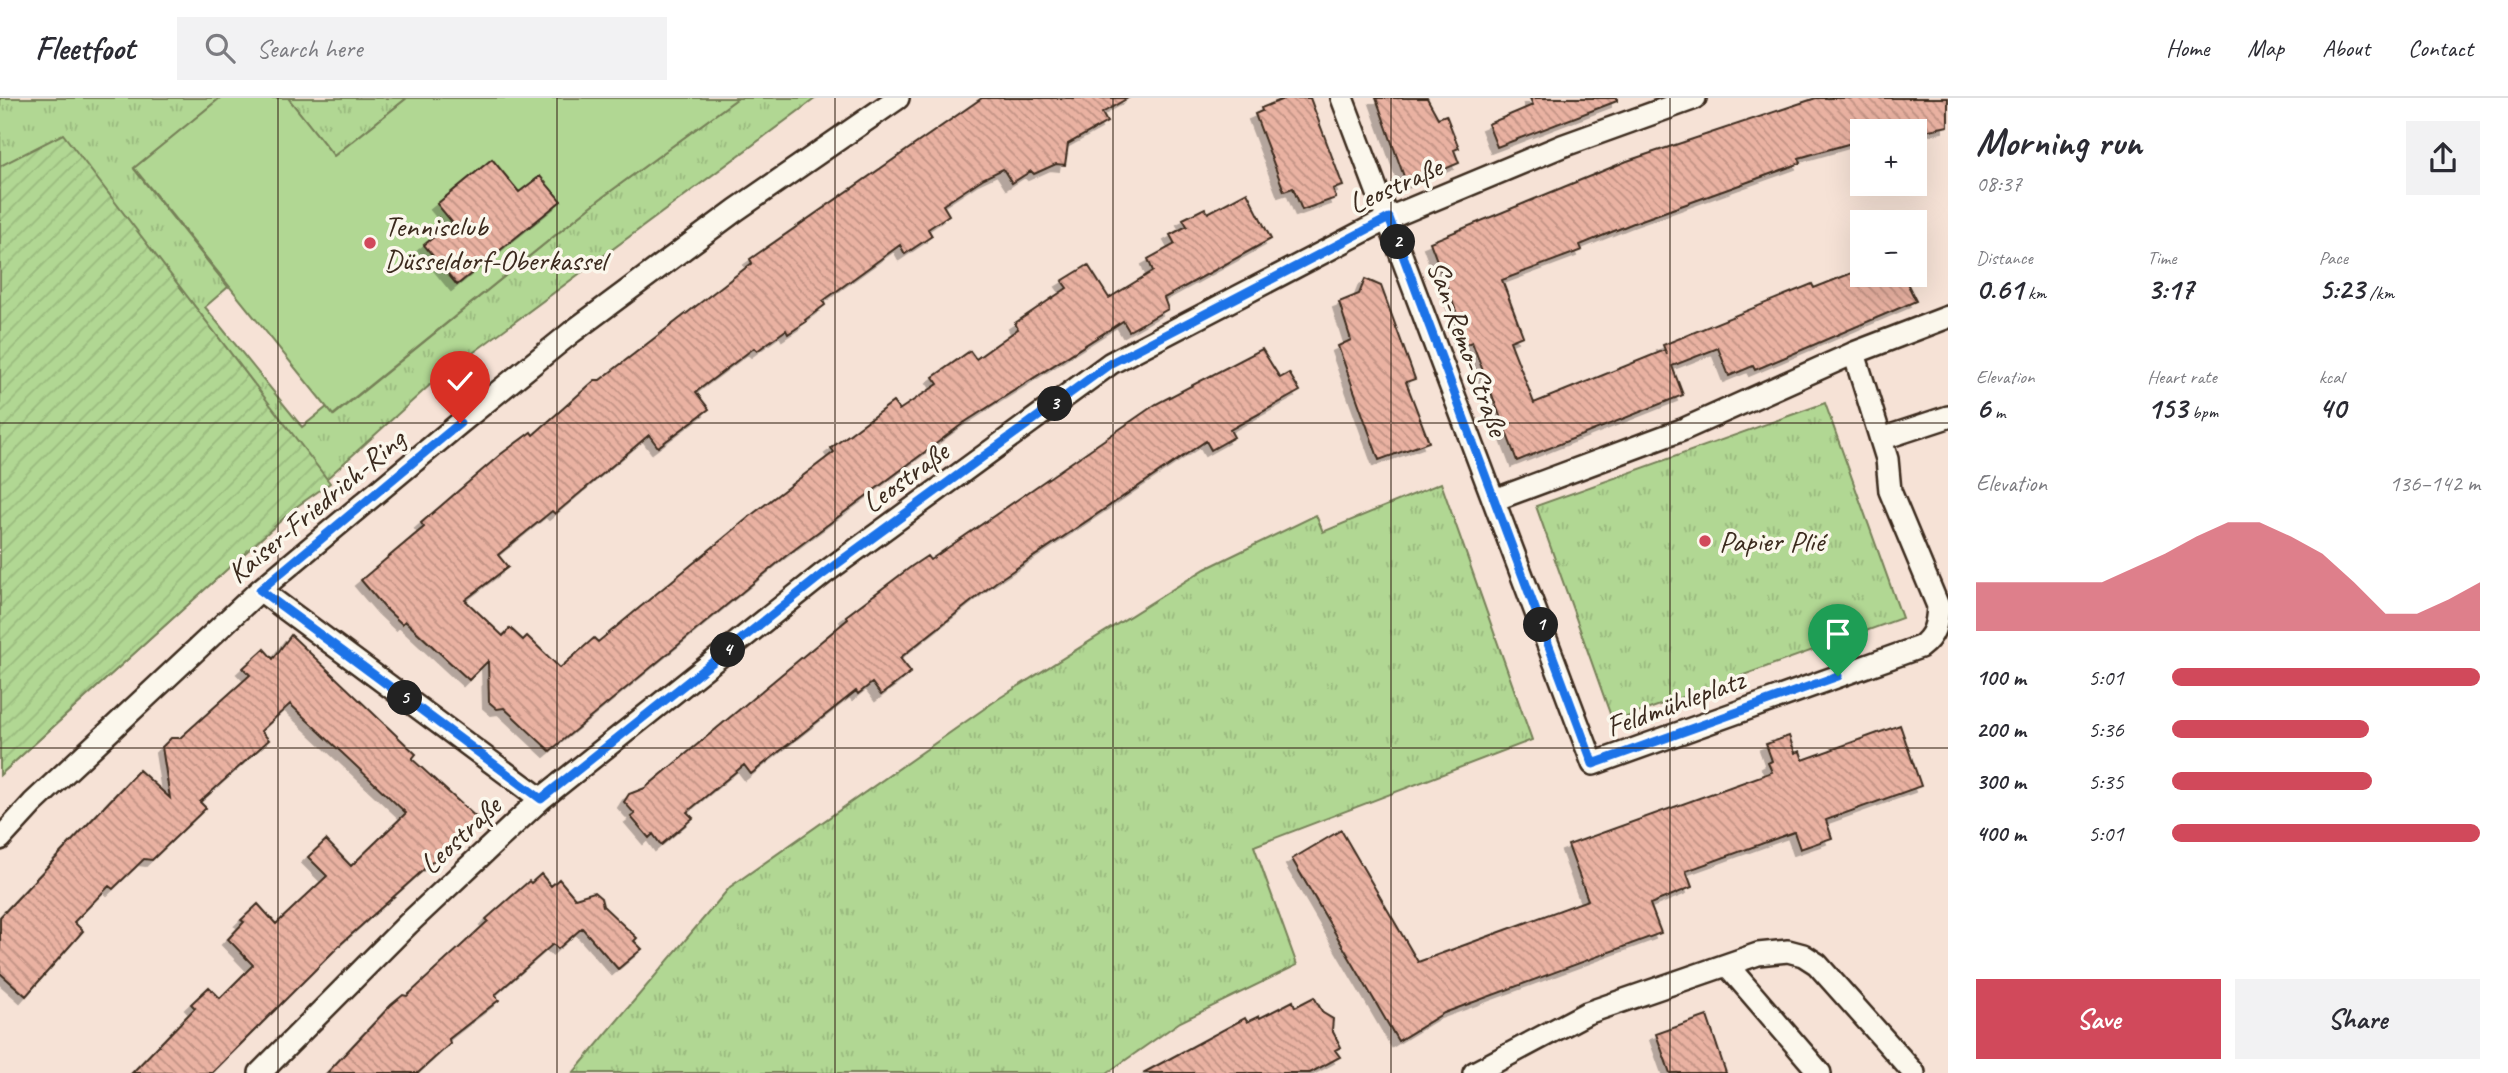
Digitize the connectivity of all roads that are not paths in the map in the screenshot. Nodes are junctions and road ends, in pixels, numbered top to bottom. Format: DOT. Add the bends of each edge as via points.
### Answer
graph roads {
  1 [pos="898,98"];
  2 [pos="1342,98"];
  3 [pos="1695,98"];
  4 [pos="1389,218"];
  5 [pos="1948,317"];
  6 [pos="1854,354"];
  7 [pos="1948,417"];
  8 [pos="1881,439"];
  9 [pos="1494,500"];
  10 [pos="260,590"];
  11 [pos="541,799"];
  12 [pos="0,839"];
  13 [pos="1727,965"];
  14 [pos="260,1073"];
  15 [pos="1474,1073"];
  16 [pos="1820,1073"];
  17 [pos="1914,1073"];
  1 -- 10 [label="street, Kaiser-Friedrich-Ring" via="572,332"];
  2 -- 4 [label="street, San-Remo-Straße"];
  3 -- 4 [label="street, Leostraße" via="1562,146"];
  4 -- 9 [label="street, San-Remo-Straße"];
  4 -- 11 [label="street, Leostraße" via="1111,363 823,574"];
  5 -- 6 [label="street"];
  6 -- 8 [label="street"];
  6 -- 9 [label="street" via="1682,430"];
  7 -- 8 [label="street"];
  8 -- 9 [label="street, Feldmühleplatz" via="1890,491 1938,606 1930,640 1593,764"];
  10 -- 11 [label="street"];
  10 -- 12 [label="street, Kaiser-Friedrich-Ring"];
  11 -- 14 [label="street, Leostraße"];
  13 -- 15 [label="street" via="1587,1013"];
  13 -- 16 [label="street"];
  13 -- 17 [label="street" via="1758,954 1788,951 1803,955 1817,964"];
}
